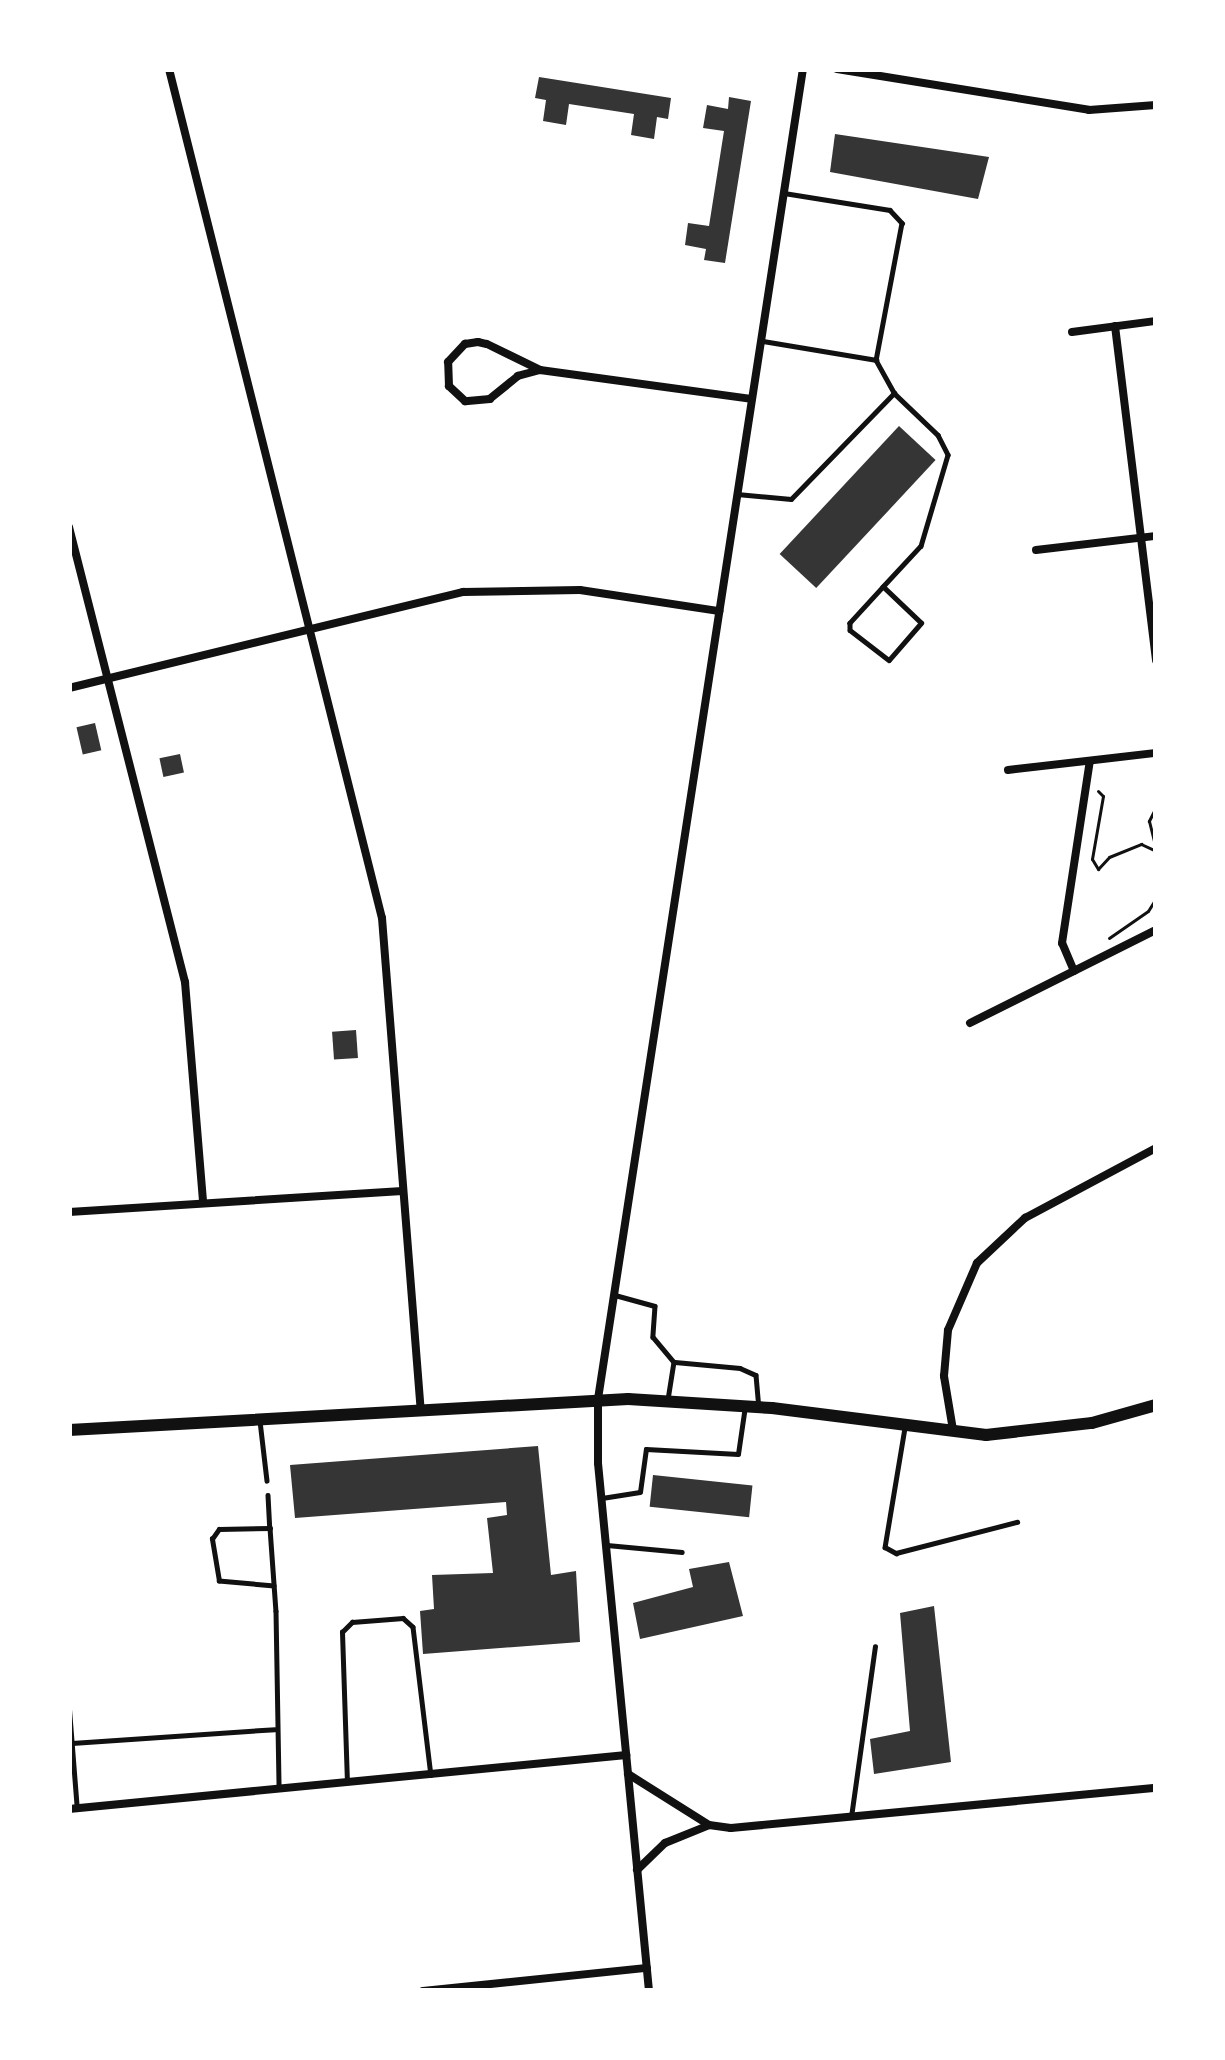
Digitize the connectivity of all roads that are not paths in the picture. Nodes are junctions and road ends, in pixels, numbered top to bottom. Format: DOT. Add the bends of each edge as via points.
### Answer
graph roads {
  1 [pos="169,69"];
  2 [pos="803,69"];
  3 [pos="837,69"];
  4 [pos="1156,105"];
  5 [pos="784,193"];
  6 [pos="1156,321"];
  7 [pos="1115,326"];
  8 [pos="1072,332"];
  9 [pos="760,341"];
  10 [pos="876,360"];
  11 [pos="540,370"];
  12 [pos="894,393"];
  13 [pos="751,400"];
  14 [pos="737,494"];
  15 [pos="69,527"];
  16 [pos="1156,536"];
  17 [pos="1142,538"];
  18 [pos="1036,550"];
  19 [pos="883,587"];
  20 [pos="719,611"];
  21 [pos="311,627"];
  22 [pos="1156,660"];
  23 [pos="107,678"];
  24 [pos="69,688"];
  25 [pos="1156,753"];
  26 [pos="1090,760"];
  27 [pos="1008,770"];
  28 [pos="1156,930"];
  29 [pos="1074,971"];
  30 [pos="970,1024"];
  31 [pos="1156,1148"];
  32 [pos="402,1192"];
  33 [pos="203,1202"];
  34 [pos="69,1212"];
  35 [pos="613,1295"];
  36 [pos="674,1362"];
  37 [pos="598,1399"];
  38 [pos="668,1400"];
  39 [pos="1156,1405"];
  40 [pos="420,1406"];
  41 [pos="752,1406"];
  42 [pos="259,1417"];
  43 [pos="905,1428"];
  44 [pos="69,1430"];
  45 [pos="953,1432"];
  46 [pos="267,1480"];
  47 [pos="268,1496"];
  48 [pos="602,1498"];
  49 [pos="1017,1522"];
  50 [pos="270,1528"];
  51 [pos="607,1545"];
  52 [pos="682,1552"];
  53 [pos="274,1586"];
  54 [pos="875,1647"];
  55 [pos="69,1703"];
  56 [pos="278,1729"];
  57 [pos="72,1743"];
  58 [pos="626,1755"];
  59 [pos="627,1774"];
  60 [pos="431,1775"];
  61 [pos="347,1783"];
  62 [pos="1156,1788"];
  63 [pos="279,1789"];
  64 [pos="73,1809"];
  65 [pos="850,1817"];
  66 [pos="709,1825"];
  67 [pos="638,1870"];
  68 [pos="646,1968"];
  69 [pos="423,1991"];
  70 [pos="649,1991"];
  1 -- 21 [label="street"];
  2 -- 5 [label="street"];
  3 -- 4 [label="street" via="1089,110"];
  5 -- 9 [label="street"];
  5 -- 10 [label="lane" via="890,210 902,223"];
  6 -- 7 [label="street"];
  7 -- 8 [label="street"];
  7 -- 17 [label="street"];
  9 -- 10 [label="lane"];
  9 -- 13 [label="street"];
  10 -- 12 [label="lane"];
  11 -- 11 [label="street" via="478,342 454,351 446,371 453,392 478,403"];
  11 -- 13 [label="street"];
  12 -- 14 [label="lane" via="791,499"];
  12 -- 19 [label="lane" via="948,455 921,546"];
  13 -- 14 [label="street"];
  14 -- 20 [label="street"];
  15 -- 23 [label="street"];
  16 -- 17 [label="street"];
  17 -- 18 [label="street"];
  17 -- 22 [label="street"];
  19 -- 19 [label="lane" via="850,629 889,660 921,623"];
  20 -- 21 [label="street" via="524,588 463,592"];
  20 -- 35 [label="street"];
  21 -- 23 [label="street"];
  21 -- 32 [label="street" via="382,918"];
  23 -- 24 [label="street"];
  23 -- 33 [label="street" via="185,982"];
  25 -- 26 [label="street"];
  26 -- 27 [label="street"];
  26 -- 29 [label="street" via="1062,943"];
  28 -- 29 [label="street"];
  29 -- 30 [label="street"];
  31 -- 45 [label="street" via="1025,1218 977,1263 947,1330"];
  32 -- 33 [label="street"];
  32 -- 40 [label="street"];
  33 -- 34 [label="street"];
  35 -- 36 [label="lane" via="655,1306 653,1336"];
  35 -- 37 [label="street"];
  36 -- 38 [label="lane"];
  36 -- 41 [label="lane" via="756,1376"];
  37 -- 38 [label="main road"];
  37 -- 40 [label="main road"];
  37 -- 48 [label="street"];
  38 -- 41 [label="main road"];
  39 -- 45 [label="main road" via="1052,1430"];
  40 -- 42 [label="main road"];
  41 -- 43 [label="main road"];
  41 -- 48 [label="lane" via="738,1454 646,1449 640,1492"];
  42 -- 44 [label="main road"];
  42 -- 46 [label="lane"];
  43 -- 45 [label="main road"];
  43 -- 49 [label="lane" via="886,1546 896,1553"];
  47 -- 50 [label="lane"];
  48 -- 51 [label="street"];
  50 -- 53 [label="lane"];
  50 -- 53 [label="lane" via="219,1529 212,1539 219,1581"];
  51 -- 52 [label="lane"];
  51 -- 58 [label="street"];
  53 -- 56 [label="lane"];
  54 -- 65 [label="lane"];
  55 -- 57 [label="lane"];
  56 -- 57 [label="lane"];
  56 -- 63 [label="lane"];
  57 -- 64 [label="lane"];
  58 -- 59 [label="street"];
  58 -- 60 [label="street"];
  59 -- 66 [label="street"];
  59 -- 67 [label="street"];
  60 -- 61 [label="street"];
  60 -- 61 [label="lane" via="413,1627 403,1618 352,1622 342,1632"];
  61 -- 63 [label="street"];
  62 -- 65 [label="street"];
  63 -- 64 [label="street"];
  65 -- 66 [label="street"];
  66 -- 67 [label="street" via="665,1844"];
  67 -- 68 [label="street"];
  68 -- 69 [label="street"];
  68 -- 70 [label="street"];
}
